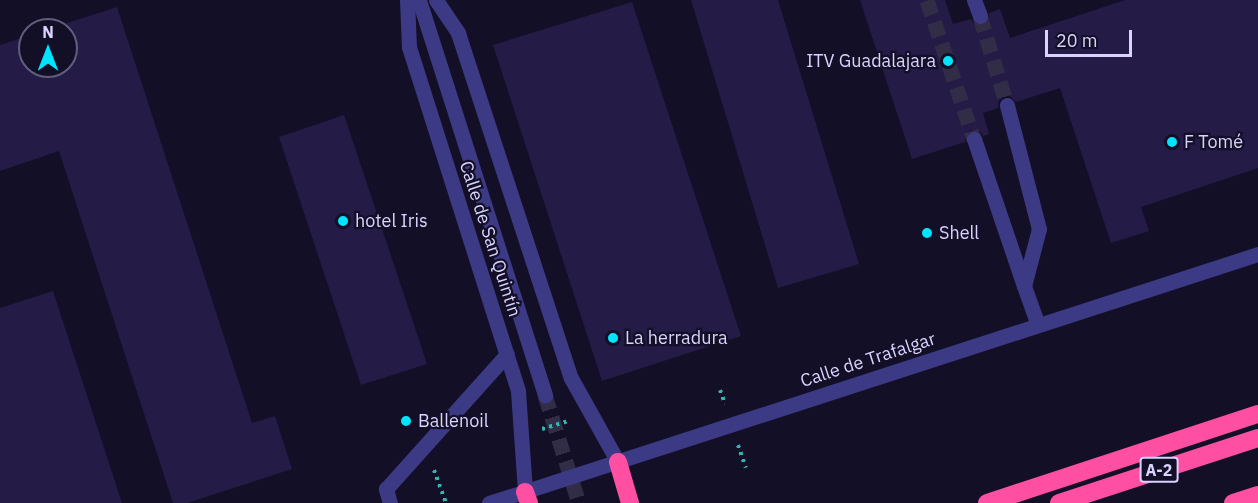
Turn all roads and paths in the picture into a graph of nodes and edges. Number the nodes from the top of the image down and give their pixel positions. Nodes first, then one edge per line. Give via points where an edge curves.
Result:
1 (406, 0) edge
2 (420, 0) edge
3 (436, 0) edge
4 (974, 0) edge
5 (980, 16) tunnel mouth
6 (1007, 105) tunnel mouth
7 (974, 139) tunnel mouth
8 (1258, 254) edge
9 (1024, 286) junction
10 (1038, 325) junction
11 (507, 354) junction
12 (545, 395) tunnel mouth
13 (1258, 414) edge
14 (592, 415) junction
15 (521, 435) junction
16 (1258, 438) edge
17 (425, 446) junction
18 (618, 462) junction
19 (1258, 495) edge
20 (527, 497) edge
21 (390, 503) edge
22 (446, 503) edge
23 (489, 503) edge
24 (630, 503) edge
25 (987, 503) edge
26 (1059, 503) edge
27 (1233, 503) edge

1 - 11 street, Calle de San Quintín via 409,47
2 - 12 street, Calle de San Quintín
3 - 14 street, Calle de San Quintín via 458,33 571,378
4 - 5 street
6 - 9 street via 1039,229
7 - 9 street
8 - 10 street, Calle de Trafalgar
9 - 10 street
10 - 18 street, Calle de Trafalgar
11 - 15 street, Calle de San Quintín via 519,391
11 - 17 street
13 - 25 highway
14 - 15 path
14 - 18 street, Calle de San Quintín
15 - 20 street, Calle de San Quintín
16 - 26 highway, A-2
17 - 21 street via 386,489
17 - 22 path
18 - 20 street, Calle de Trafalgar
18 - 24 highway
19 - 27 highway
20 - 23 street, Calle de Trafalgar

